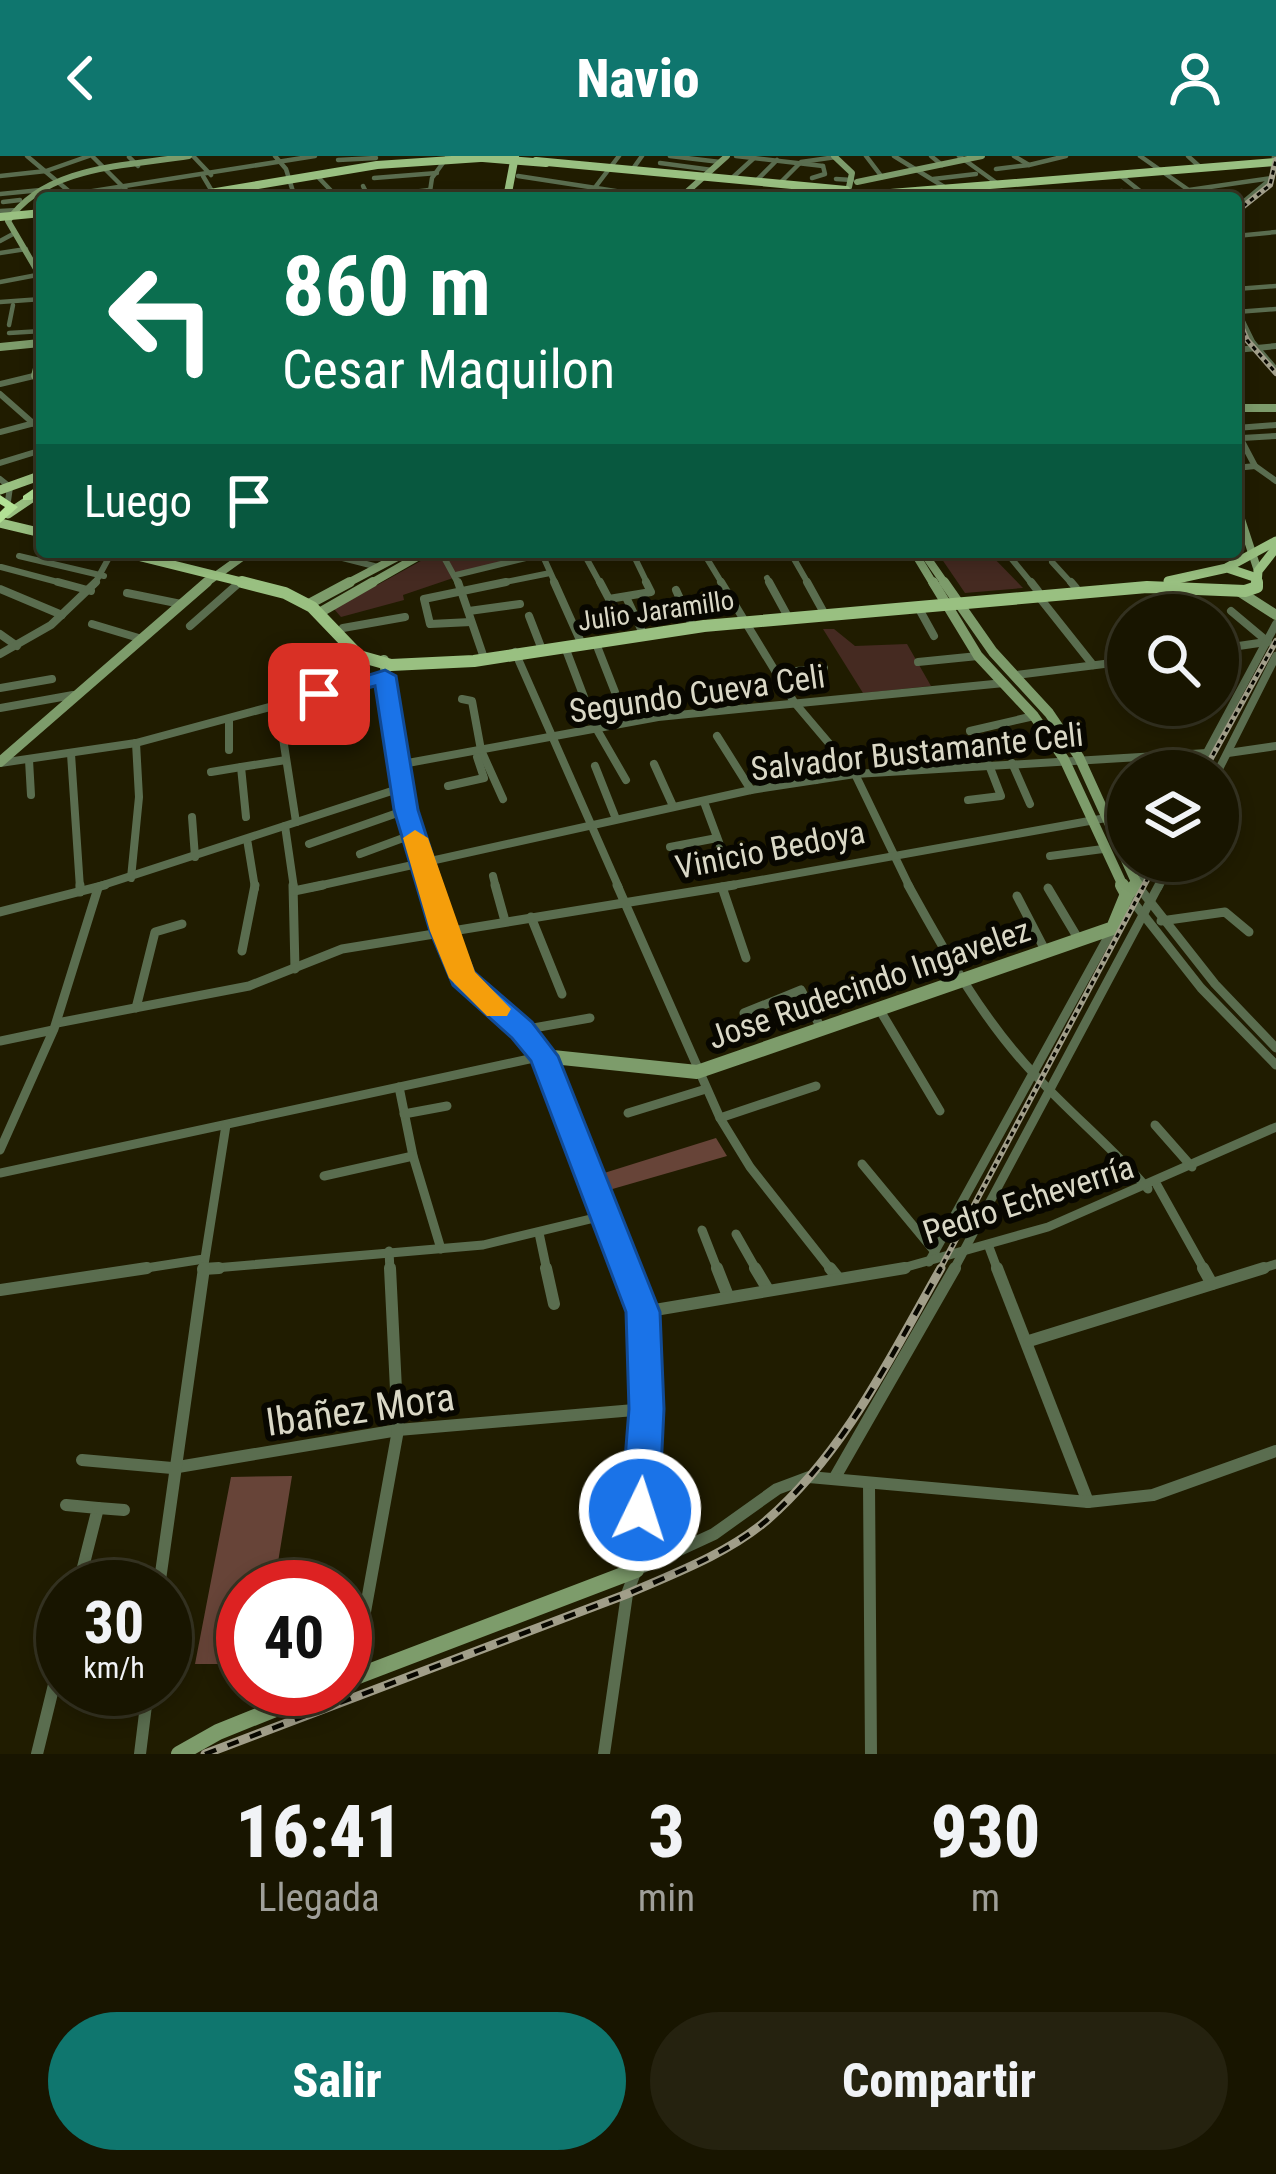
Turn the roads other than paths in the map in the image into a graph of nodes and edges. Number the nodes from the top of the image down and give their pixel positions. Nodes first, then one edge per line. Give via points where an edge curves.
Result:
1 (27, 156) edge
2 (60, 156) edge
3 (91, 156) edge
4 (193, 156) edge
5 (274, 156) edge
6 (315, 156) edge
7 (586, 156) edge
8 (619, 156) edge
9 (642, 156) edge
10 (670, 156) edge
11 (839, 156) edge
12 (866, 156) edge
13 (894, 156) edge
14 (931, 156) edge
15 (982, 156) edge
16 (1014, 156) edge
17 (1060, 156) edge
18 (1140, 156) edge
19 (1187, 156) edge
20 (129, 157) edge
21 (460, 157) edge
22 (446, 158) edge
23 (478, 158) edge
24 (728, 158) edge
25 (754, 158) edge
26 (765, 158) edge
27 (961, 158) edge
28 (162, 159) edge
29 (338, 160) dead end
30 (778, 160) junction
31 (803, 160) edge
32 (1275, 160) edge
33 (281, 161) junction
34 (514, 161) edge
35 (546, 162) edge
36 (660, 163) dead end
37 (1241, 163) edge
38 (70, 164) junction
39 (376, 165) edge
40 (567, 165) junction
41 (580, 165) junction
42 (1029, 165) junction
43 (138, 166) junction
44 (1200, 166) junction
45 (996, 169) dead end
46 (610, 170) junction
47 (632, 170) junction
48 (712, 170) junction
49 (916, 170) junction
50 (46, 171) junction
51 (106, 171) junction
52 (936, 171) junction
53 (1163, 171) junction
54 (437, 172) junction
55 (976, 175) dead end
56 (0, 176) edge
57 (207, 176) junction
58 (1120, 176) junction
59 (318, 177) junction
60 (882, 177) junction
61 (1274, 177) edge
62 (188, 178) junction
63 (702, 178) junction
64 (812, 178) dead end
65 (731, 179) junction
66 (836, 179) dead end
67 (290, 180) junction
68 (1072, 181) junction
69 (756, 182) junction
70 (60, 183) junction
71 (1223, 183) junction
72 (778, 184) junction
73 (998, 184) junction
74 (363, 186) dead end
75 (128, 188) junction
76 (597, 188) junction
77 (39, 190) junction
78 (1140, 190) dead end
79 (1189, 190) junction
80 (1122, 191) dead end
81 (36, 192) edge
82 (37, 192) edge
83 (70, 192) edge
84 (102, 192) edge
85 (130, 192) edge
86 (214, 192) edge
87 (230, 192) edge
88 (293, 192) edge
89 (334, 192) edge
90 (366, 192) edge
91 (430, 192) edge
92 (511, 192) edge
93 (593, 192) edge
94 (623, 192) edge
95 (687, 192) edge
96 (850, 192) edge
97 (949, 192) edge
98 (1085, 192) edge
99 (1117, 192) edge
100 (1192, 192) edge
101 (1, 198) edge
102 (20, 200) junction
103 (1242, 204) edge
104 (1242, 204) edge
105 (8, 215) edge
106 (13, 234) junction
107 (1273, 234) edge
108 (1242, 236) edge
109 (0, 241) edge
110 (24, 249) junction
111 (0, 253) edge
112 (36, 259) edge
113 (36, 269) edge
114 (36, 277) edge
115 (0, 282) edge
116 (1276, 286) edge
117 (1242, 289) edge
118 (36, 300) edge
119 (36, 301) edge
120 (0, 305) edge
121 (13, 305) junction
122 (1276, 309) edge
123 (1242, 312) edge
124 (1242, 325) edge
125 (36, 331) edge
126 (36, 344) edge
127 (0, 345) edge
128 (1276, 346) edge
129 (1254, 348) junction
130 (1242, 349) edge
131 (1276, 374) edge
132 (36, 378) edge
133 (0, 384) edge
134 (1, 396) edge
135 (17, 410) junction
136 (1242, 410) edge
137 (1276, 410) edge
138 (0, 412) edge
139 (36, 422) edge
140 (36, 423) edge
141 (1276, 425) edge
142 (1242, 428) edge
143 (0, 432) edge
144 (1276, 436) edge
145 (1243, 438) joint
146 (36, 452) edge
147 (0, 463) edge
148 (1255, 466) junction
149 (1242, 467) edge
150 (36, 479) edge
151 (1276, 481) edge
152 (36, 490) edge
153 (36, 493) edge
154 (28, 499) dead end
155 (3, 503) edge
156 (36, 527) edge
157 (1242, 530) edge
158 (1242, 540) edge
159 (1276, 544) edge
160 (1248, 555) junction
161 (19, 556) dead end
162 (114, 558) edge
163 (147, 558) edge
164 (166, 558) edge
165 (240, 558) edge
166 (343, 558) edge
167 (395, 558) edge
168 (415, 558) edge
169 (445, 558) edge
170 (520, 558) edge
171 (541, 558) edge
172 (587, 558) edge
173 (635, 558) edge
174 (703, 558) edge
175 (793, 558) edge
176 (919, 558) edge
177 (927, 558) edge
178 (1011, 558) edge
179 (1052, 562) dead end
180 (1, 567) edge
181 (378, 567) junction
182 (1221, 570) junction
183 (218, 572) junction
184 (550, 573) junction
185 (457, 575) junction
186 (104, 576) junction
187 (1258, 577) junction
188 (767, 578) dead end
189 (242, 580) junction
190 (1076, 588) junction
191 (0, 589) edge
192 (1233, 589) junction
193 (676, 590) dead end
194 (92, 591) junction
195 (463, 591) junction
196 (127, 593) dead end
197 (1038, 594) junction
198 (626, 597) junction
199 (953, 602) junction
200 (181, 604) junction
201 (520, 604) dead end
202 (318, 607) junction
203 (918, 608) junction
204 (469, 611) junction
205 (823, 611) junction
206 (62, 614) junction
207 (787, 615) junction
208 (529, 616) dead end
209 (1276, 616) edge
210 (405, 617) dead end
211 (1239, 618) edge
212 (745, 621) junction
213 (471, 622) junction
214 (691, 623) junction
215 (92, 624) dead end
216 (190, 626) dead end
217 (343, 628) junction
218 (641, 629) junction
219 (0, 634) edge
220 (934, 636) dead end
221 (142, 639) junction
222 (580, 640) junction
223 (595, 641) junction
224 (1268, 642) junction
225 (16, 646) junction
226 (541, 646) junction
227 (1239, 646) edge
228 (565, 647) junction
229 (516, 653) junction
230 (0, 654) edge
231 (484, 655) junction
232 (978, 656) junction
233 (1276, 656) edge
234 (368, 658) junction
235 (918, 662) dead end
236 (1107, 663) edge
237 (1093, 665) junction
238 (824, 668) dead end
239 (384, 673) junction
240 (778, 674) junction
241 (1010, 679) junction
242 (52, 680) dead end
243 (0, 688) edge
244 (615, 692) dead end
245 (73, 695) junction
246 (462, 699) dead end
247 (794, 702) junction
248 (278, 706) junction
249 (0, 708) edge
250 (590, 713) dead end
251 (1034, 716) junction
252 (229, 719) junction
253 (596, 728) junction
254 (970, 731) dead end
255 (717, 736) dead end
256 (551, 737) junction
257 (136, 742) junction
258 (1276, 746) edge
259 (229, 750) dead end
260 (1209, 750) edge
261 (1229, 750) edge
262 (478, 751) junction
263 (1239, 751) edge
264 (70, 754) junction
265 (1107, 756) edge
266 (802, 757) dead end
267 (1079, 757) junction
268 (2, 758) edge
269 (1064, 758) junction
270 (29, 760) junction
271 (286, 760) junction
272 (1012, 763) junction
273 (654, 764) dead end
274 (397, 765) junction
275 (989, 765) junction
276 (596, 766) dead end
277 (242, 767) junction
278 (212, 772) dead end
279 (855, 775) junction
280 (626, 780) dead end
281 (816, 780) junction
282 (448, 786) dead end
283 (401, 788) junction
284 (751, 790) junction
285 (32, 795) dead end
286 (503, 799) dead end
287 (968, 800) dead end
288 (704, 802) junction
289 (1030, 804) dead end
290 (673, 806) junction
291 (406, 810) junction
292 (246, 817) dead end
293 (192, 818) dead end
294 (1106, 818) junction
295 (616, 819) junction
296 (1090, 819) junction
297 (291, 824) junction
298 (589, 826) junction
299 (414, 834) junction
300 (247, 838) junction
301 (717, 838) junction
302 (309, 844) dead end
303 (670, 847) dead end
304 (1102, 849) junction
305 (723, 853) dead end
306 (360, 854) dead end
307 (891, 854) junction
308 (1050, 856) dead end
309 (195, 857) junction
310 (424, 863) junction
311 (493, 876) dead end
312 (131, 878) junction
313 (1136, 882) edge
314 (1161, 882) edge
315 (722, 887) junction
316 (98, 888) junction
317 (1048, 888) dead end
318 (1132, 889) junction
319 (294, 891) junction
320 (80, 892) junction
321 (1017, 896) dead end
322 (628, 902) junction
323 (1146, 909) junction
324 (0, 912) edge
325 (531, 917) junction
326 (506, 921) junction
327 (1161, 921) junction
328 (182, 924) dead end
329 (1113, 928) junction
330 (443, 931) junction
331 (1250, 932) dead end
332 (1079, 940) junction
333 (1045, 950) junction
334 (242, 951) dead end
335 (746, 958) dead end
336 (295, 969) junction
337 (961, 980) junction
338 (562, 994) dead end
339 (878, 1007) junction
340 (136, 1009) junction
341 (744, 1013) dead end
342 (590, 1018) dead end
343 (56, 1026) junction
344 (821, 1028) junction
345 (522, 1030) junction
346 (0, 1040) edge
347 (1276, 1048) edge
348 (543, 1056) junction
349 (1276, 1065) edge
350 (698, 1072) junction
351 (1035, 1076) junction
352 (816, 1086) dead end
353 (398, 1087) junction
354 (1051, 1087) junction
355 (706, 1089) junction
356 (447, 1106) dead end
357 (940, 1111) dead end
358 (628, 1112) dead end
359 (404, 1114) junction
360 (720, 1118) junction
361 (226, 1125) junction
362 (1155, 1125) dead end
363 (1276, 1127) edge
364 (0, 1150) edge
365 (413, 1156) junction
366 (862, 1163) dead end
367 (1192, 1167) junction
368 (0, 1173) edge
369 (324, 1176) dead end
370 (1153, 1187) junction
371 (608, 1215) junction
372 (702, 1230) dead end
373 (539, 1233) junction
374 (736, 1234) dead end
375 (989, 1247) junction
376 (441, 1250) junction
377 (389, 1251) junction
378 (963, 1254) junction
379 (932, 1257) junction
380 (204, 1264) junction
381 (1276, 1264) edge
382 (838, 1278) junction
383 (1212, 1284) junction
384 (767, 1288) junction
385 (0, 1290) edge
386 (728, 1296) junction
387 (554, 1304) dead end
388 (643, 1312) junction
389 (1029, 1341) junction
390 (646, 1409) junction
391 (398, 1430) junction
392 (1276, 1450) edge
393 (82, 1460) dead end
394 (172, 1468) junction
395 (834, 1479) junction
396 (869, 1484) junction
397 (1088, 1502) junction
398 (66, 1505) dead end
399 (98, 1508) junction
400 (124, 1510) dead end
401 (85, 1560) edge
402 (162, 1560) edge
403 (372, 1562) edge
404 (636, 1570) junction
405 (372, 1670) edge
406 (46, 1716) edge
407 (145, 1716) edge
408 (258, 1716) edge
409 (37, 1754) edge
410 (140, 1754) edge
411 (179, 1754) edge
412 (604, 1754) edge
413 (871, 1754) edge

1 - 50 street
2 - 38 street
3 - 38 street
3 - 51 street
4 - 28 street
4 - 57 street
5 - 33 street
6 - 33 street
7 - 41 street
8 - 46 street
9 - 47 street
10 - 24 street
11 - 31 street
11 - 96 street via 851,164
12 - 60 street
13 - 49 street
14 - 52 street
15 - 27 street
16 - 42 street
17 - 42 street
18 - 53 street
19 - 44 street
20 - 43 street
21 - 22 main road
21 - 23 main road
21 - 34 main road
22 - 23 main road
22 - 39 main road
22 - 54 street
23 - 34 main road
23 - 35 main road, bridge
24 - 25 street
24 - 48 street
25 - 26 street
25 - 65 street
26 - 30 street
27 - 52 street
27 - 73 street
28 - 43 street
28 - 62 street
29 - 39 street
30 - 31 street
30 - 69 street
31 - 64 street via 823,166 825,174
31 - 72 street
32 - 37 main road
32 - 61 street
33 - 57 street
33 - 67 street
34 - 35 main road
34 - 76 street
34 - 92 main road
35 - 40 main road
35 - 40 main road
36 - 48 street
37 - 44 main road
37 - 53 main road
37 - 61 main road
37 - 71 street
38 - 50 street
39 - 54 street via 414,178
39 - 59 main road
39 - 67 main road
40 - 41 main road
40 - 46 main road
41 - 46 main road
42 - 45 street
43 - 51 street
44 - 53 main road
46 - 47 main road
46 - 63 main road
46 - 76 street
47 - 63 main road
48 - 63 street
49 - 52 street
49 - 60 street
50 - 56 street
50 - 70 street
51 - 70 street
51 - 75 street
52 - 55 street
52 - 97 street
53 - 58 main road
53 - 73 main road
53 - 79 street
54 - 91 street
57 - 62 street
57 - 86 street
58 - 68 main road
58 - 78 street
59 - 67 main road
59 - 89 street
60 - 96 street
61 - 71 street
61 - 103 street
61 - 104 street
62 - 75 street
63 - 65 main road
63 - 95 street
63 - 96 main road
65 - 69 main road
66 - 96 street
67 - 87 main road
67 - 88 street
68 - 97 main road
68 - 98 street
69 - 72 main road
70 - 77 street
70 - 83 street
71 - 79 street
72 - 96 main road
73 - 97 main road
74 - 90 street
75 - 84 street
75 - 85 street
76 - 93 street
76 - 94 street
77 - 82 street
77 - 101 street
77 - 102 street
79 - 100 street
80 - 99 street
81 - 105 street
96 - 97 main road
101 - 102 street
102 - 105 street
105 - 106 street
105 - 110 street
106 - 109 street
106 - 110 street
107 - 108 street
110 - 111 street
110 - 112 street
110 - 113 street
114 - 115 street
116 - 117 street
118 - 120 street
119 - 121 street
120 - 121 street
121 - 125 street via 9,329
122 - 123 street
124 - 129 street
126 - 127 street
128 - 129 street
129 - 130 street
129 - 131 street
132 - 133 street
134 - 135 street
135 - 138 street
135 - 139 street
136 - 137 street
140 - 143 street
141 - 142 street
144 - 145 street
145 - 148 street
146 - 147 street
148 - 149 street
148 - 151 street
150 - 155 main road
152 - 155 main road
153 - 154 highway
155 - 156 main road
157 - 160 street
158 - 160 street
159 - 160 main road
159 - 187 main road
160 - 182 main road
160 - 187 street
161 - 186 street
162 - 186 street
163 - 183 main road
164 - 183 main road
165 - 183 street
166 - 181 street
167 - 181 street
168 - 202 street
169 - 185 street
170 - 185 street
171 - 184 street
172 - 198 street via 607,599
173 - 198 street via 650,594
174 - 212 street
175 - 205 street
176 - 199 street
177 - 199 street
178 - 197 street
179 - 190 street
180 - 194 street
181 - 202 street
182 - 187 main road, Julio Jaramillo
182 - 190 main road, Julio Jaramillo
182 - 192 main road via 1216,581
183 - 189 main road
183 - 200 street
183 - 202 main road
184 - 195 street
184 - 222 street
185 - 195 street
186 - 194 street
187 - 192 main road, Julio Jaramillo
187 - 209 street
188 - 207 street
189 - 202 main road
189 - 216 street
190 - 197 main road, Julio Jaramillo
191 - 206 street
192 - 197 main road, Julio Jaramillo
192 - 209 street
193 - 214 street
194 - 206 street
195 - 204 street
195 - 213 street via 425,598 427,620
196 - 200 street
197 - 199 main road, Julio Jaramillo
197 - 237 street
198 - 218 street
199 - 203 main road, Julio Jaramillo
199 - 205 main road, Julio Jaramillo
199 - 232 street
199 - 241 street
200 - 221 street
201 - 204 street
202 - 217 main road
202 - 234 main road
203 - 212 main road, Julio Jaramillo
203 - 220 street
204 - 213 street
205 - 207 main road, Julio Jaramillo
206 - 225 street
207 - 212 main road, Julio Jaramillo
208 - 226 street
209 - 224 street
210 - 217 street
211 - 224 street
212 - 214 main road, Julio Jaramillo
212 - 223 main road, Julio Jaramillo
212 - 240 street
213 - 231 street
214 - 218 main road, Julio Jaramillo
215 - 221 street
217 - 234 main road
218 - 222 main road, Julio Jaramillo
219 - 225 street
221 - 245 street
222 - 226 main road, Julio Jaramillo
223 - 228 main road, Julio Jaramillo
223 - 244 street
224 - 227 street
224 - 260 street
225 - 230 street
226 - 229 main road, Julio Jaramillo
228 - 229 main road, Julio Jaramillo
228 - 250 street
229 - 231 main road, Julio Jaramillo
229 - 239 main road, Julio Jaramillo
229 - 256 street
231 - 239 main road, Julio Jaramillo
232 - 235 street
232 - 241 street
233 - 261 street
234 - 239 main road, Julio Jaramillo
236 - 237 street, Segundo Cueva Celi
237 - 241 street, Segundo Cueva Celi
238 - 240 street
239 - 248 street
239 - 274 street
240 - 247 street
241 - 247 street, Segundo Cueva Celi
241 - 251 street
241 - 267 street
242 - 243 street
245 - 249 street
245 - 268 street
246 - 262 street via 472,701
247 - 253 street, Segundo Cueva Celi
247 - 279 street
248 - 252 street
248 - 271 street
251 - 254 street
251 - 269 street
252 - 257 street
252 - 259 street
253 - 256 street, Segundo Cueva Celi
253 - 280 street
255 - 284 street
256 - 262 street, Segundo Cueva Celi
256 - 298 street
257 - 264 street
257 - 312 street
258 - 263 street
262 - 274 street, Segundo Cueva Celi
262 - 282 street via 484,778
262 - 286 street
264 - 270 street
264 - 320 street
265 - 267 street, Salvador Bustamante Celi
266 - 281 street
267 - 269 street, Salvador Bustamante Celi
267 - 294 street
268 - 270 street
269 - 272 street, Salvador Bustamante Celi
269 - 296 street
270 - 285 street
271 - 277 street
271 - 297 street
272 - 275 street, Salvador Bustamante Celi
272 - 289 street
273 - 290 street
274 - 283 street
275 - 279 street, Salvador Bustamante Celi
275 - 287 street via 1001,796
276 - 295 street
277 - 278 street
277 - 292 street
279 - 281 street, Salvador Bustamante Celi
279 - 307 street
281 - 284 street, Salvador Bustamante Celi
283 - 291 street
283 - 297 street
284 - 288 street, Salvador Bustamante Celi
288 - 290 street, Salvador Bustamante Celi
288 - 301 street
290 - 295 street, Salvador Bustamante Celi
291 - 299 street
291 - 302 street
293 - 309 street
294 - 296 street, Vinicio Bedoya
294 - 318 street
295 - 298 street, Salvador Bustamante Celi
296 - 304 street
296 - 307 street, Vinicio Bedoya
297 - 300 street
297 - 319 street
298 - 310 street, Salvador Bustamante Celi
298 - 322 street
299 - 306 street
299 - 310 street
300 - 309 street
300 - 334 street via 253,924
301 - 303 street
301 - 305 street
304 - 308 street
304 - 318 street
307 - 315 street, Vinicio Bedoya
307 - 337 street
309 - 312 street
310 - 319 street, Salvador Bustamante Celi
310 - 330 street
311 - 326 street
312 - 316 street
313 - 318 street
314 - 323 street
315 - 322 street, Vinicio Bedoya
315 - 335 street
316 - 320 street
316 - 343 street
317 - 332 street
318 - 323 street
318 - 329 street
319 - 336 street
320 - 324 street
321 - 333 street
322 - 325 street, Vinicio Bedoya
322 - 350 street
323 - 327 street
323 - 349 street via 1201,988
323 - 354 street
325 - 326 street, Vinicio Bedoya
325 - 338 street
326 - 330 street, Vinicio Bedoya
327 - 331 street via 1226,912
327 - 347 street
328 - 340 street via 154,932
329 - 332 street, Jose Rudecindo Ingavelez
329 - 351 street
330 - 336 street, Vinicio Bedoya via 342,949
330 - 345 street via 463,978
332 - 333 street, Jose Rudecindo Ingavelez
333 - 337 street, Jose Rudecindo Ingavelez
336 - 340 street, Vinicio Bedoya
337 - 339 street, Jose Rudecindo Ingavelez
337 - 351 street
339 - 344 street, Jose Rudecindo Ingavelez
339 - 357 street
340 - 343 street, Vinicio Bedoya
341 - 344 street via 801,990
342 - 345 street
343 - 346 street, Vinicio Bedoya
343 - 364 street
344 - 350 street, Jose Rudecindo Ingavelez
345 - 348 street
348 - 350 street, Jose Rudecindo Ingavelez
348 - 353 street, Jose Rudecindo Ingavelez
348 - 371 street
350 - 355 street
351 - 354 street
351 - 379 street
352 - 360 street
353 - 359 street
353 - 361 street, Jose Rudecindo Ingavelez
354 - 370 street
354 - 378 street
355 - 358 street
355 - 360 street
356 - 359 street
359 - 365 street
360 - 382 street
361 - 368 street, Jose Rudecindo Ingavelez
361 - 380 street
362 - 367 street
363 - 367 street, Pedro Echeverría
365 - 369 street
365 - 376 street
366 - 379 street
367 - 370 street, Pedro Echeverría
370 - 375 street, Pedro Echeverría
370 - 383 street
371 - 373 street
371 - 388 street
372 - 386 street
373 - 376 street
373 - 387 street
374 - 384 street
375 - 378 street, Pedro Echeverría
375 - 389 street
376 - 377 street
377 - 380 street
377 - 391 street
378 - 379 street, Pedro Echeverría
378 - 395 street
379 - 382 street, Pedro Echeverría
380 - 385 street
380 - 394 street
381 - 383 street
382 - 384 street, Pedro Echeverría
383 - 389 street
384 - 386 street, Pedro Echeverría
386 - 388 street, Pedro Echeverría
388 - 390 street
389 - 397 street
390 - 391 street, Ibañez Mora
390 - 404 street
391 - 394 street, Ibañez Mora
391 - 403 street
392 - 397 street via 1153,1496
393 - 394 street, Ibañez Mora
394 - 402 street
395 - 396 street
395 - 404 street via 809,1477 777,1489 714,1534
396 - 397 street
396 - 413 street
398 - 399 street
399 - 400 street
399 - 401 street
404 - 405 street
404 - 412 street
406 - 409 street
407 - 410 street
408 - 411 street

